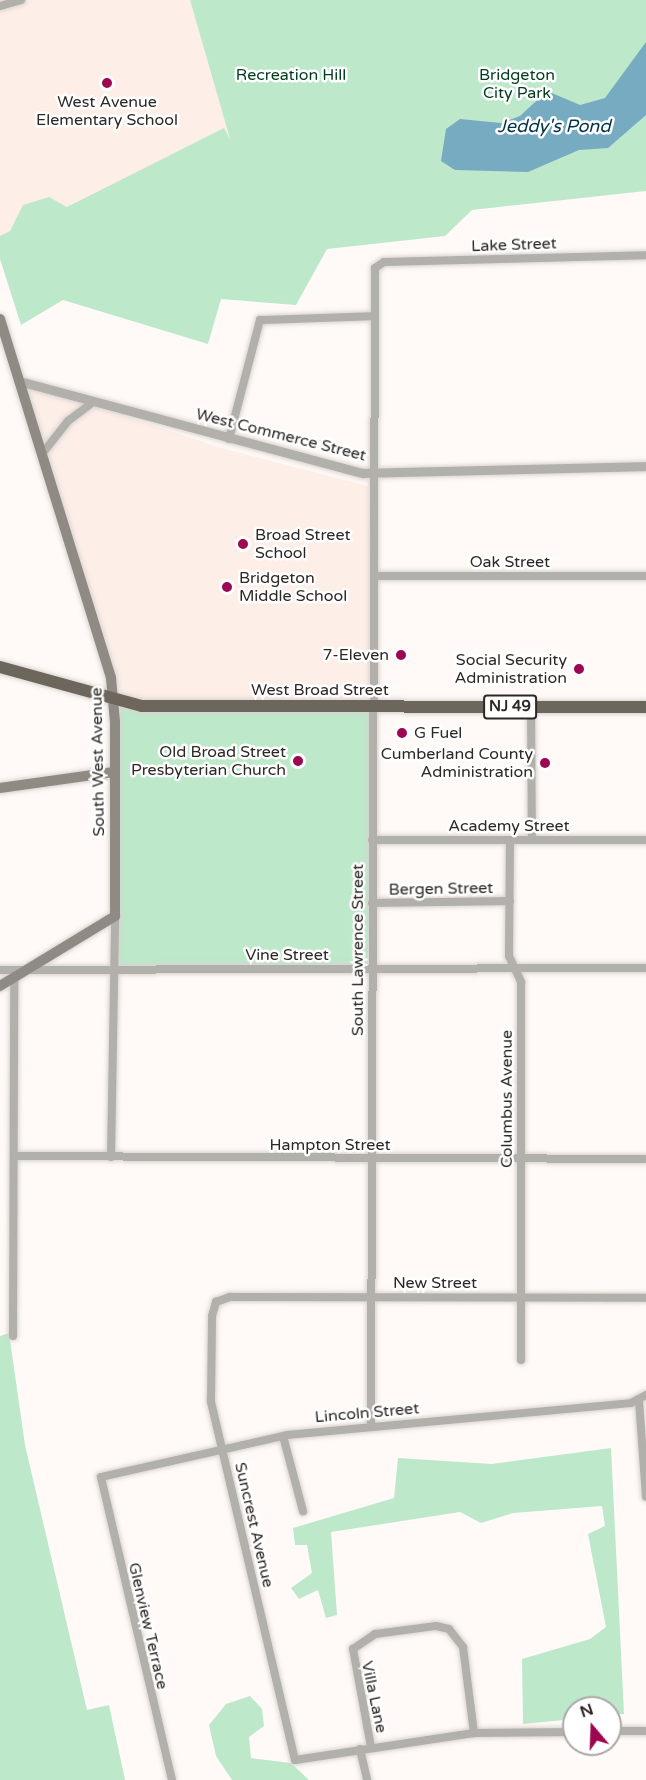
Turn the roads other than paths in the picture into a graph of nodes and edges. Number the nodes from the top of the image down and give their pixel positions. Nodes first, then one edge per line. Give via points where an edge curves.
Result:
1 (21, 0) edge
2 (0, 6) edge
3 (646, 255) edge
4 (383, 262) joint
5 (374, 316) junction
6 (0, 320) edge
7 (20, 381) junction
8 (93, 402) junction
9 (229, 439) junction
10 (42, 454) junction
11 (646, 466) edge
12 (374, 473) junction
13 (375, 576) junction
14 (646, 576) edge
15 (0, 667) edge
16 (115, 701) junction
17 (373, 707) junction
18 (531, 707) junction
19 (646, 707) edge
20 (114, 772) junction
21 (0, 788) edge
22 (372, 840) junction
23 (510, 840) junction
24 (532, 840) junction
25 (646, 840) edge
26 (510, 902) junction
27 (372, 903) junction
28 (115, 916) junction
29 (646, 968) edge
30 (25, 969) junction
31 (113, 969) junction
32 (372, 969) junction
33 (513, 969) junction
34 (0, 970) edge
35 (14, 976) junction
36 (0, 986) edge
37 (14, 1156) junction
38 (111, 1157) junction
39 (371, 1158) junction
40 (520, 1158) junction
41 (646, 1159) edge
42 (371, 1297) junction
43 (520, 1297) junction
44 (224, 1298) joint
45 (646, 1298) edge
46 (13, 1336) dead end
47 (521, 1360) dead end
48 (646, 1395) edge
49 (639, 1401) junction
50 (371, 1426) junction
51 (283, 1436) junction
52 (223, 1449) junction
53 (101, 1477) joint
54 (646, 1497) edge
55 (303, 1511) dead end
56 (622, 1731) edge
57 (646, 1731) edge
58 (562, 1732) edge
59 (474, 1733) junction
60 (371, 1748) junction
61 (360, 1749) junction
62 (172, 1780) edge
63 (367, 1780) edge

1 - 2 street
3 - 4 street, Lake Street
4 - 5 street, South Lawrence Street via 375,268
5 - 9 street via 262,318
5 - 12 street, South Lawrence Street
6 - 7 main road, South West Avenue
7 - 8 street, West Commerce Street
7 - 10 main road, South West Avenue
8 - 9 street, West Commerce Street
8 - 10 street
9 - 12 street, West Commerce Street
10 - 16 main road, South West Avenue
11 - 12 street, West Commerce Street
12 - 13 street, South Lawrence Street
13 - 14 street, Oak Street
13 - 17 street, South Lawrence Street
15 - 16 highway, West Broad Street / NJ 49
16 - 17 highway, West Broad Street / NJ 49
16 - 20 main road, South West Avenue
17 - 18 highway, West Broad Street / NJ 49
17 - 22 street, South Lawrence Street
18 - 19 highway, West Broad Street / NJ 49
18 - 24 street
20 - 21 main road
20 - 28 main road, South West Avenue
22 - 23 street, Academy Street
22 - 27 street, South Lawrence Street
23 - 24 street, Academy Street
23 - 26 street, Columbus Avenue
24 - 25 street, Academy Street
26 - 27 street, Bergen Street
26 - 33 street, Columbus Avenue
27 - 32 street, South Lawrence Street
28 - 30 main road
28 - 31 street, South West Avenue
29 - 33 street, Vine Street
30 - 31 street, Vine Street
30 - 34 street, Vine Street
30 - 35 main road
31 - 32 street, Vine Street
31 - 38 street, South West Avenue
32 - 33 street, Vine Street
32 - 39 street, South Lawrence Street
33 - 40 street, Columbus Avenue via 520,982
35 - 36 main road
35 - 37 street
37 - 38 street, Hampton Street
37 - 46 street
38 - 39 street, Hampton Street
39 - 40 street, Hampton Street
39 - 42 street, South Lawrence Street
40 - 41 street, Hampton Street
40 - 43 street, Columbus Avenue
42 - 43 street, New Street
42 - 44 street, New Street
42 - 50 street, South Lawrence Street
43 - 45 street, New Street
43 - 47 street, Columbus Avenue
44 - 52 street, Suncrest Avenue via 212,1316 211,1373
48 - 49 street
49 - 50 street, Lincoln Street
49 - 54 street
50 - 51 street, Lincoln Street
51 - 52 street, Lincoln Street
51 - 55 street
52 - 53 street, Lincoln Street
52 - 61 street, Suncrest Avenue via 295,1760
53 - 62 street, Glenview Terrace
56 - 57 street
58 - 59 street
59 - 60 street
59 - 60 street, Villa Lane via 463,1647 448,1629 436,1626 375,1634 353,1649
60 - 61 street
61 - 63 street

